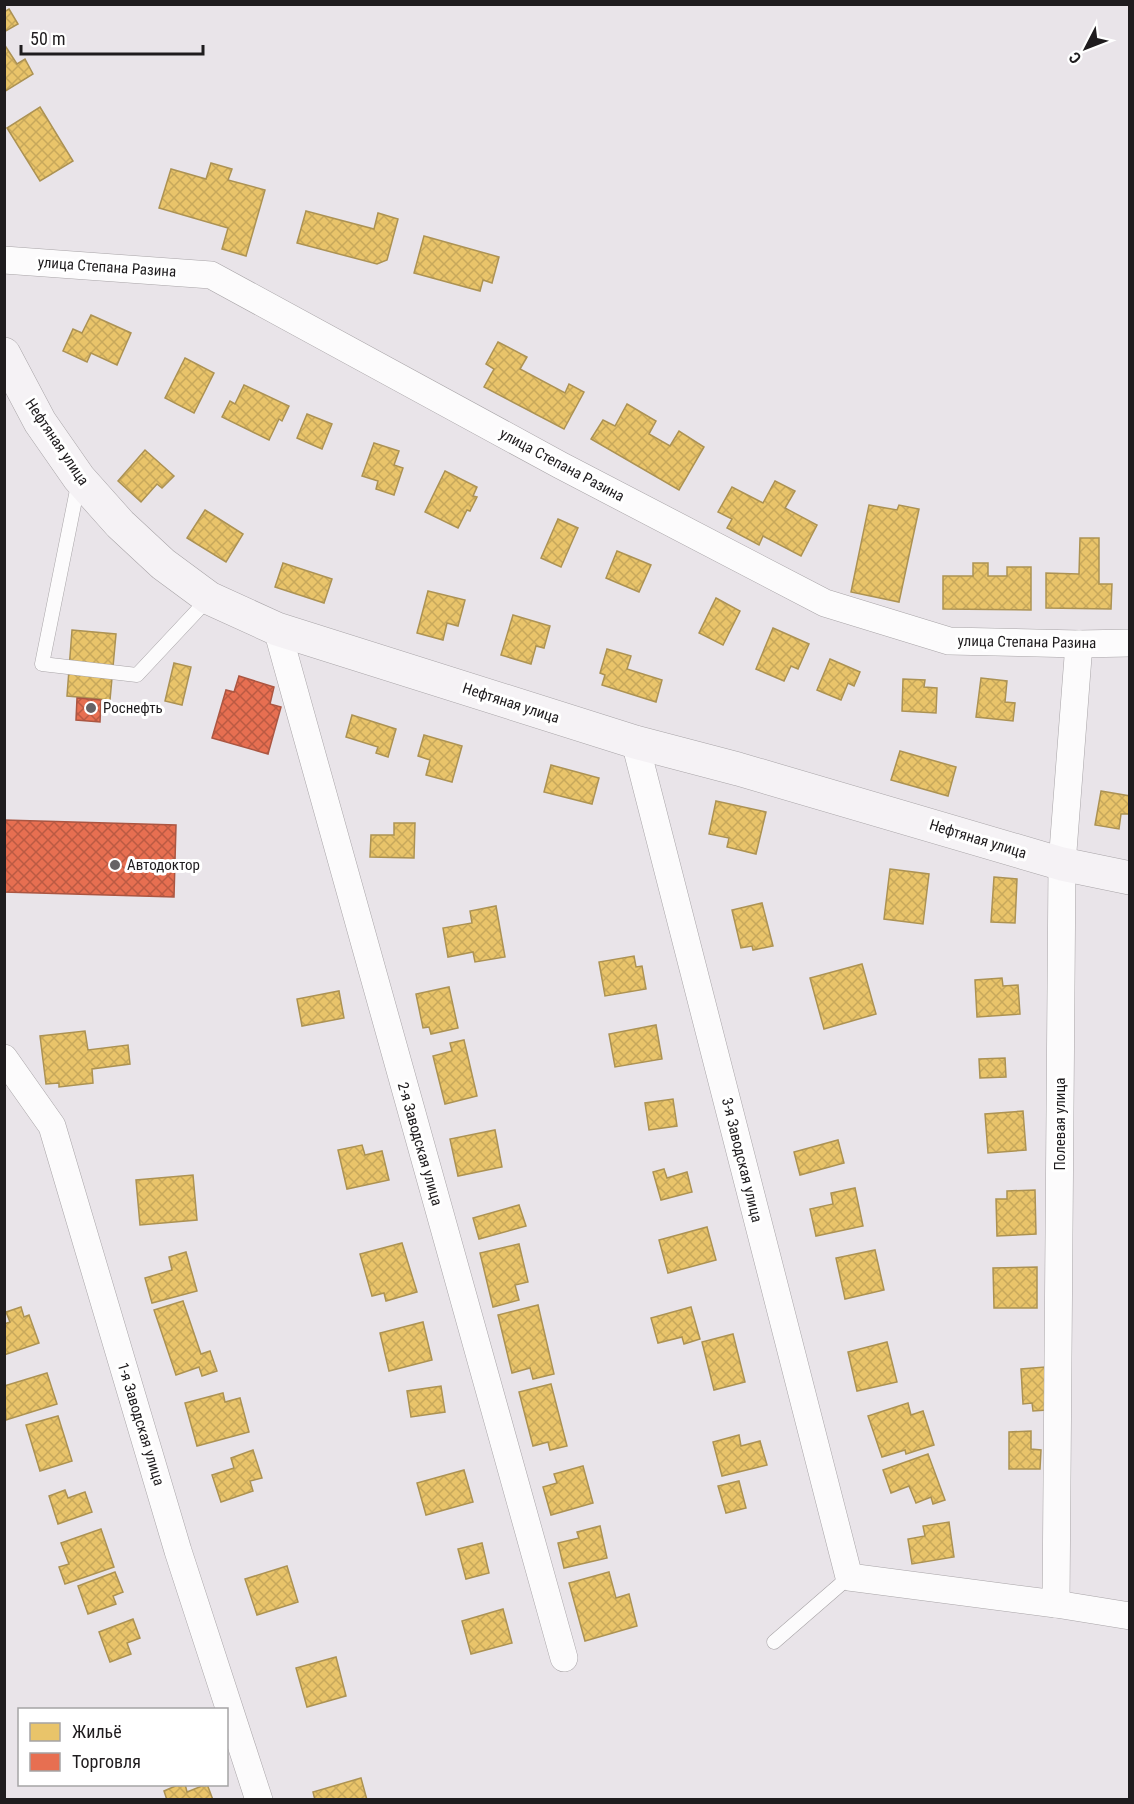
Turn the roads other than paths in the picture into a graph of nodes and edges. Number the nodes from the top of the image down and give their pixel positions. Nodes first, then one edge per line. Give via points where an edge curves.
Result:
1 (4, 260) edge
2 (4, 354) edge
3 (79, 478) junction
4 (209, 598) junction
5 (277, 629) junction
6 (1130, 643) edge
7 (1079, 644) junction
8 (635, 742) junction
9 (1062, 864) junction
10 (1130, 878) edge
11 (4, 1058) edge
12 (849, 1577) junction
13 (1056, 1604) junction
14 (1130, 1616) edge
15 (774, 1642) dead end
16 (564, 1658) dead end
17 (259, 1800) edge

1 - 7 street, улица Степана Разина via 211,274 560,465 825,603 950,640
2 - 3 main road, Нефтяная улица via 40,422
3 - 4 main road, Нефтяная улица via 163,564
3 - 4 lane via 42,664 137,675
4 - 5 main road, Нефтяная улица
5 - 8 main road, Нефтяная улица
5 - 16 street, 2-я Заводская улица
6 - 7 street, улица Степана Разина
7 - 9 street, Полевая улица
8 - 9 main road, Нефтяная улица
8 - 12 street, 3-я Заводская улица
9 - 10 main road, Нефтяная улица
9 - 13 street, Полевая улица
11 - 17 street, 1-я Заводская улица via 52,1126 178,1551
12 - 13 street
12 - 15 lane
13 - 14 street

